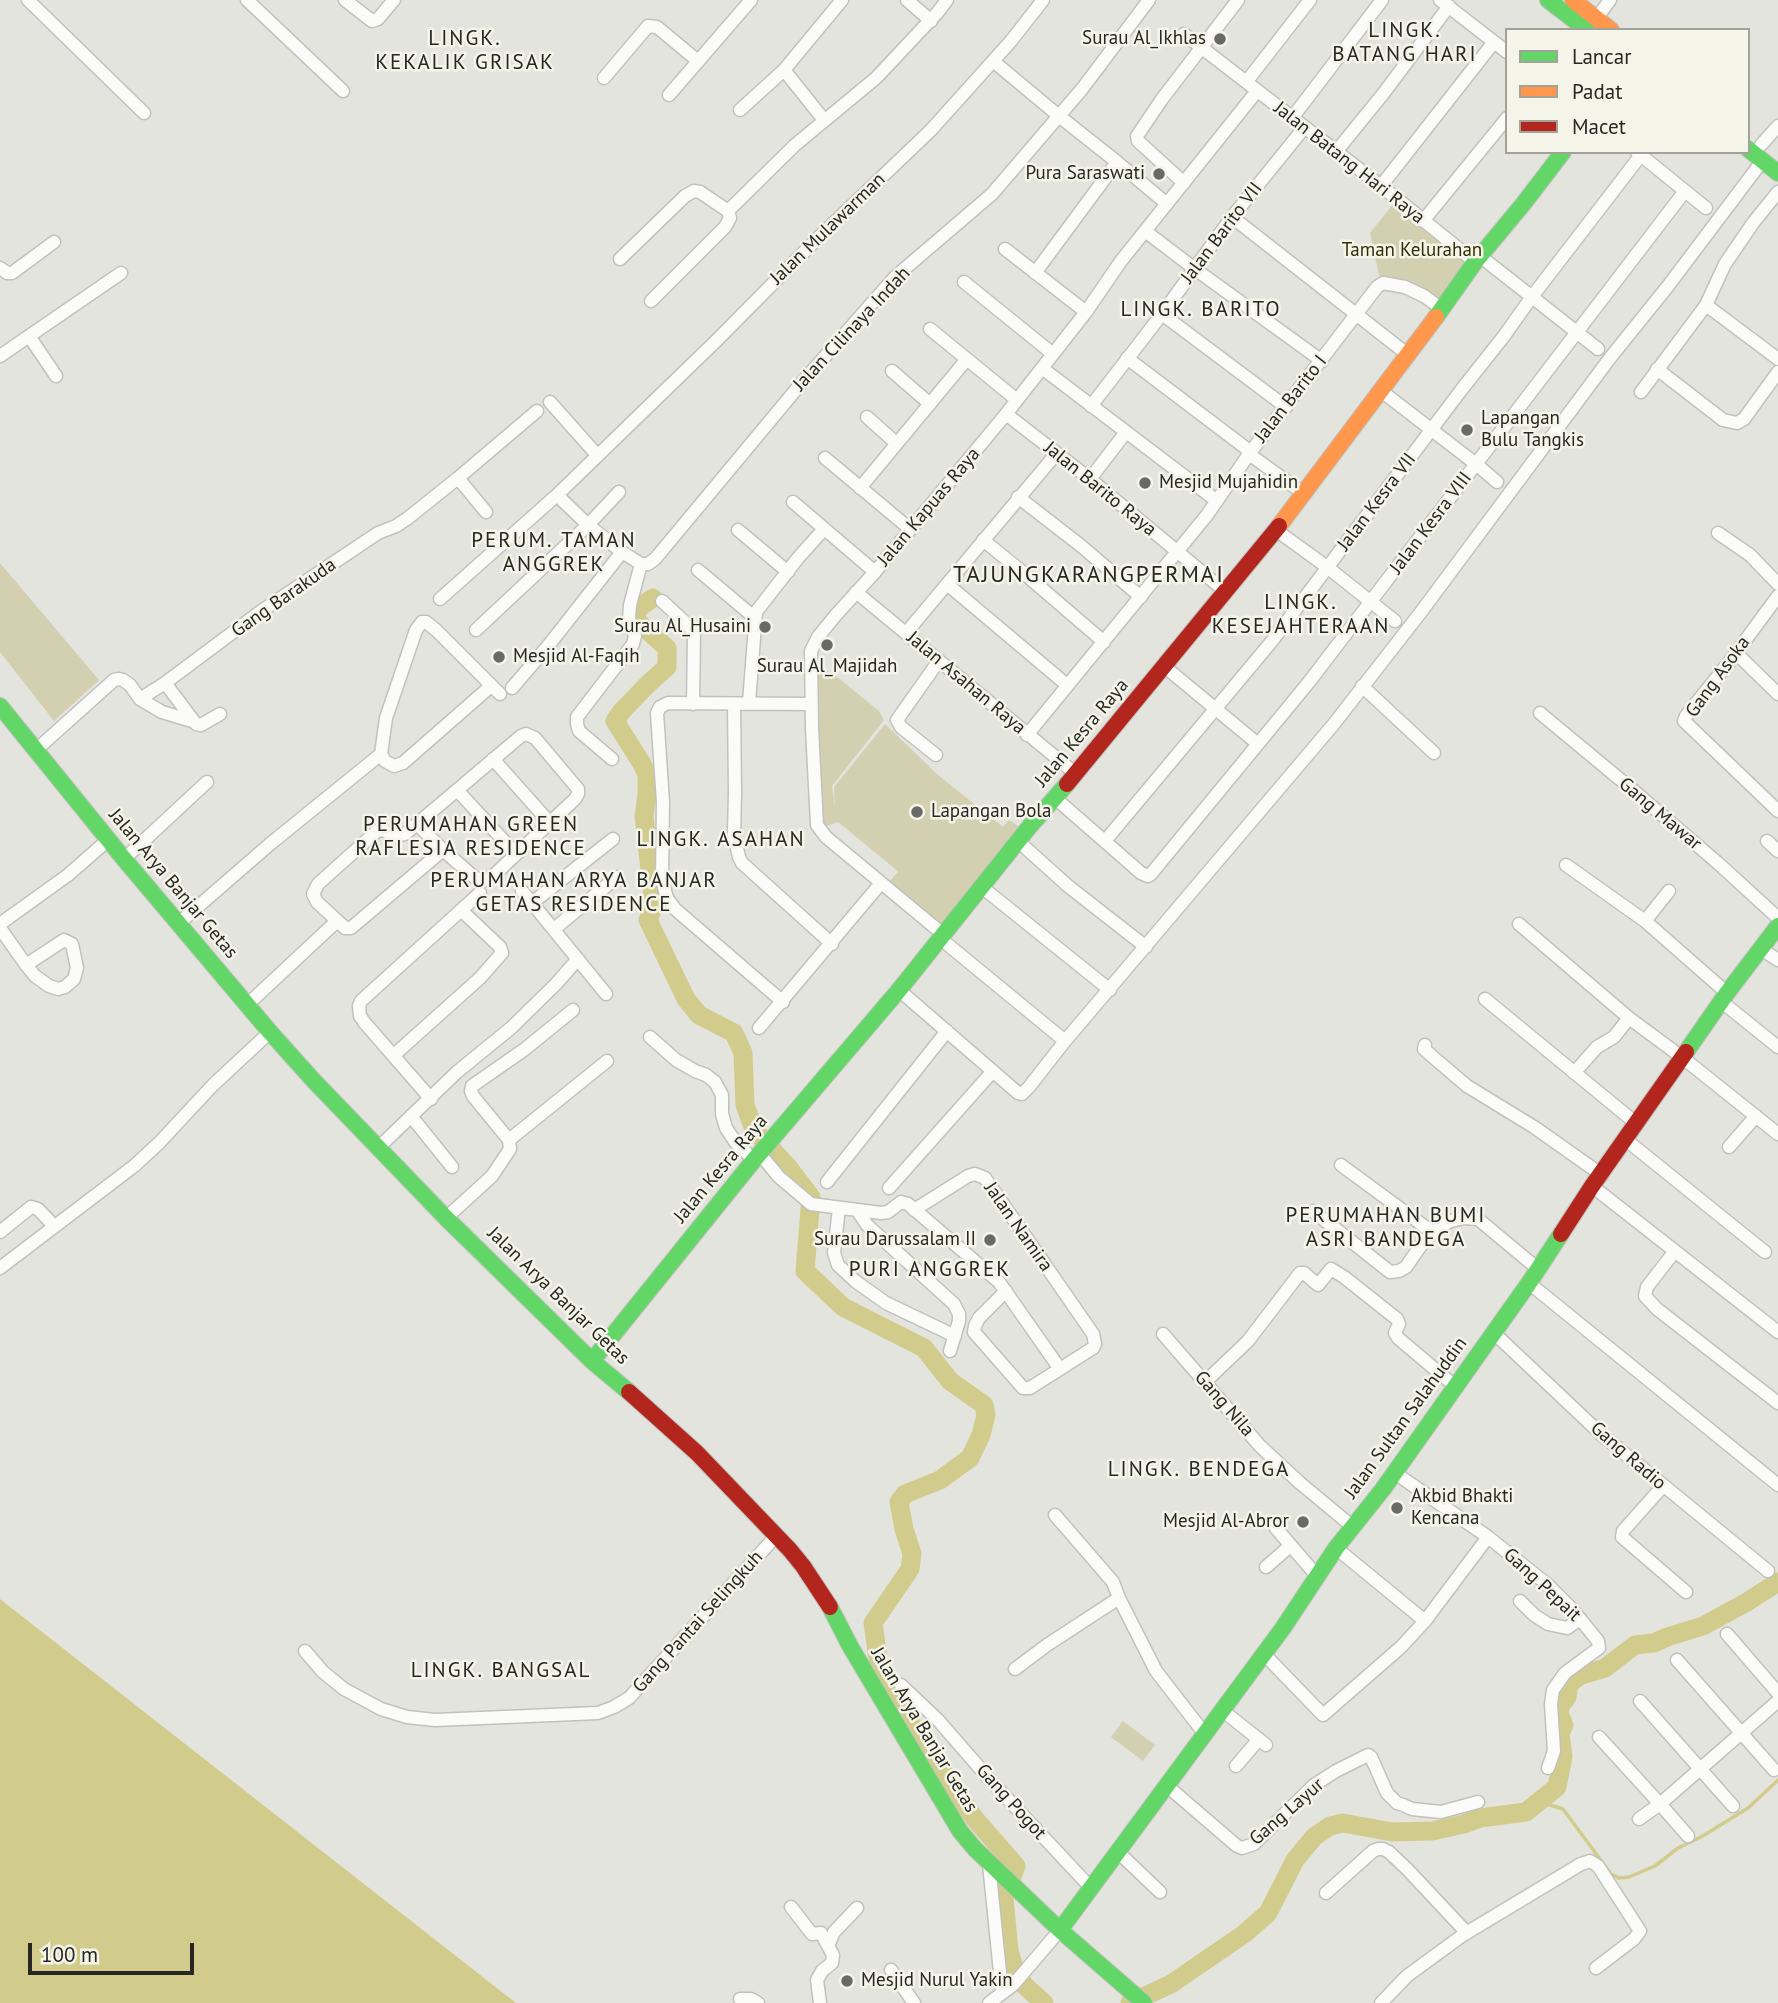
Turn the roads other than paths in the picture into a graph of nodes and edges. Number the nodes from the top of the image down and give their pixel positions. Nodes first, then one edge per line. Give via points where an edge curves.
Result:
1 (28, 0) edge
2 (247, 0) edge
3 (345, 0) edge
4 (394, 0) edge
5 (751, 0) edge
6 (842, 0) edge
7 (907, 0) edge
8 (947, 0) edge
9 (1043, 0) edge
10 (1149, 0) edge
11 (1238, 0) edge
12 (1310, 0) edge
13 (1382, 0) edge
14 (1548, 0) edge
15 (1573, 0) edge
16 (1610, 0) edge
17 (1444, 3) edge
18 (930, 21) junction
19 (1591, 24) edge
20 (1184, 34) dead end
21 (1494, 42) junction
22 (1202, 48) junction
23 (1505, 50) edge
24 (698, 61) junction
25 (993, 61) junction
26 (783, 70) junction
27 (604, 78) dead end
28 (1247, 81) junction
29 (1257, 91) junction
30 (342, 92) dead end
31 (669, 95) dead end
32 (740, 110) dead end
33 (144, 113) dead end
34 (1059, 116) junction
35 (1292, 118) junction
36 (824, 120) junction
37 (1505, 120) edge
38 (1778, 126) edge
39 (1304, 128) junction
40 (1750, 137) edge
41 (1335, 153) junction
42 (1763, 153) edge
43 (1561, 154) edge
44 (1639, 154) edge
45 (1117, 162) junction
46 (1778, 173) edge
47 (1184, 183) junction
48 (1381, 186) junction
49 (1685, 191) junction
50 (1778, 192) edge
51 (1167, 204) junction
52 (1706, 208) dead end
53 (728, 211) junction
54 (1232, 217) junction
55 (1423, 222) junction
56 (1145, 230) junction
57 (54, 242) dead end
58 (1005, 249) dead end
59 (620, 259) dead end
60 (1477, 259) junction
61 (0, 268) edge
62 (1195, 269) junction
63 (1035, 272) junction
64 (121, 273) dead end
65 (964, 282) dead end
66 (1531, 298) junction
67 (651, 301) dead end
68 (1706, 305) junction
69 (1442, 309) junction
70 (1086, 312) junction
71 (1162, 314) junction
72 (1357, 314) junction
73 (930, 329) dead end
74 (1576, 332) junction
75 (29, 336) junction
76 (1598, 349) dead end
77 (1054, 354) junction
78 (1407, 354) junction
79 (0, 356) edge
80 (1127, 358) junction
81 (967, 359) junction
82 (1778, 359) edge
83 (1322, 361) junction
84 (1042, 368) junction
85 (1657, 369) junction
86 (892, 370) dead end
87 (1778, 372) edge
88 (56, 376) dead end
89 (1380, 390) junction
90 (1641, 392) dead end
91 (1017, 400) junction
92 (550, 402) dead end
93 (930, 404) junction
94 (1091, 406) junction
95 (1286, 407) junction
96 (537, 411) dead end
97 (1006, 414) junction
98 (867, 417) dead end
99 (1432, 430) junction
100 (1126, 432) junction
101 (896, 443) junction
102 (600, 452) junction
103 (1250, 453) junction
104 (1056, 454) junction
105 (825, 458) dead end
106 (1476, 464) junction
107 (458, 478) junction
108 (1090, 479) junction
109 (1497, 482) dead end
110 (860, 488) junction
111 (619, 492) dead end
112 (1303, 493) junction
113 (557, 495) junction
114 (1018, 497) junction
115 (1217, 501) junction
116 (793, 502) dead end
117 (486, 512) dead end
118 (588, 525) junction
119 (824, 529) junction
120 (910, 529) junction
121 (738, 530) dead end
122 (1276, 530) junction
123 (1718, 533) dead end
124 (983, 540) junction
125 (622, 552) junction
126 (1178, 553) junction
127 (641, 564) junction
128 (1327, 567) junction
129 (698, 570) dead end
130 (788, 572) junction
131 (875, 572) junction
132 (947, 584) junction
133 (1778, 584) edge
134 (856, 592) junction
135 (1226, 592) junction
136 (1778, 596) edge
137 (1142, 597) junction
138 (440, 599) dead end
139 (662, 601) dead end
140 (1371, 602) junction
141 (755, 618) junction
142 (1395, 621) dead end
143 (476, 630) dead end
144 (906, 633) junction
145 (1104, 642) junction
146 (1735, 653) junction
147 (938, 662) junction
148 (1165, 667) junction
149 (164, 683) junction
150 (1067, 685) junction
151 (1362, 687) junction
152 (501, 689) junction
153 (1778, 694) edge
154 (140, 699) junction
155 (749, 703) junction
156 (693, 704) junction
157 (734, 704) junction
158 (811, 704) junction
159 (0, 706) edge
160 (1216, 710) junction
161 (1540, 713) dead end
162 (220, 714) dead end
163 (192, 721) junction
164 (1027, 735) junction
165 (1258, 744) junction
166 (36, 750) junction
167 (1434, 753) dead end
168 (381, 754) junction
169 (936, 755) dead end
170 (493, 759) junction
171 (612, 760) dead end
172 (1076, 774) junction
173 (207, 782) dead end
174 (457, 790) junction
175 (1055, 798) junction
176 (1778, 811) edge
177 (550, 823) junction
178 (418, 825) junction
179 (613, 839) dead end
180 (108, 840) junction
181 (1018, 841) junction
182 (1105, 841) junction
183 (1767, 841) dead end
184 (443, 850) junction
185 (1778, 850) edge
186 (516, 854) junction
187 (124, 859) junction
188 (1566, 865) dead end
189 (617, 877) dead end
190 (881, 883) junction
191 (983, 888) junction
192 (522, 891) dead end
193 (1670, 891) dead end
194 (480, 893) dead end
195 (532, 903) junction
196 (461, 910) junction
197 (1778, 918) edge
198 (337, 921) junction
199 (1645, 921) junction
200 (179, 923) junction
201 (1519, 924) dead end
202 (0, 926) edge
203 (1778, 926) edge
204 (554, 929) junction
205 (942, 937) junction
206 (832, 944) junction
207 (1146, 947) junction
208 (1761, 949) junction
209 (577, 960) junction
210 (1778, 960) edge
211 (26, 965) dead end
212 (899, 990) junction
213 (1110, 990) junction
214 (606, 994) dead end
215 (1725, 998) junction
216 (1485, 999) dead end
217 (783, 1002) junction
218 (247, 1005) junction
219 (573, 1010) dead end
220 (1629, 1018) junction
221 (759, 1028) dead end
222 (947, 1031) junction
223 (270, 1032) junction
224 (650, 1037) dead end
225 (1061, 1038) junction
226 (1425, 1045) dead end
227 (1778, 1047) edge
228 (394, 1055) junction
229 (1683, 1058) junction
230 (607, 1061) dead end
231 (993, 1071) junction
232 (1574, 1073) junction
233 (431, 1099) junction
234 (411, 1116) junction
235 (1756, 1116) junction
236 (1637, 1124) junction
237 (1778, 1134) edge
238 (1625, 1139) junction
239 (509, 1140) junction
240 (1729, 1147) dead end
241 (378, 1148) junction
242 (760, 1154) junction
243 (1342, 1165) dead end
244 (452, 1167) dead end
245 (1597, 1180) junction
246 (827, 1182) dead end
247 (889, 1188) dead end
248 (839, 1208) junction
249 (857, 1210) junction
250 (914, 1210) junction
251 (1313, 1211) dead end
252 (446, 1218) junction
253 (54, 1226) junction
254 (0, 1232) edge
255 (1432, 1233) junction
256 (1675, 1251) junction
257 (1765, 1252) dead end
258 (0, 1268) edge
259 (1533, 1276) junction
260 (1006, 1290) junction
261 (1778, 1332) edge
262 (1163, 1334) dead end
263 (1494, 1334) junction
264 (955, 1336) junction
265 (950, 1351) dead end
266 (592, 1361) junction
267 (1060, 1369) junction
268 (1205, 1382) junction
269 (1456, 1387) junction
270 (1778, 1403) edge
271 (1395, 1473) junction
272 (1778, 1485) edge
273 (1663, 1486) junction
274 (1055, 1515) dead end
275 (1276, 1527) dead end
276 (1353, 1527) junction
277 (776, 1536) junction
278 (1488, 1536) junction
279 (1290, 1546) junction
280 (1336, 1548) junction
281 (1266, 1567) dead end
282 (1768, 1571) dead end
283 (1317, 1576) junction
284 (1686, 1592) dead end
285 (1119, 1598) junction
286 (1520, 1601) dead end
287 (1580, 1619) junction
288 (1425, 1620) junction
289 (1727, 1634) dead end
290 (305, 1651) dead end
291 (1263, 1653) junction
292 (1678, 1660) dead end
293 (1016, 1669) dead end
294 (901, 1685) dead end
295 (1778, 1693) edge
296 (1640, 1701) dead end
297 (1778, 1701) edge
298 (1222, 1710) junction
299 (1204, 1733) junction
300 (1742, 1733) junction
301 (1600, 1737) dead end
302 (1236, 1766) dead end
303 (1548, 1768) dead end
304 (1701, 1768) junction
305 (1774, 1770) dead end
306 (1166, 1785) junction
307 (1478, 1802) dead end
308 (1660, 1804) junction
309 (1733, 1806) dead end
310 (1639, 1819) dead end
311 (1688, 1836) dead end
312 (1118, 1852) junction
313 (989, 1862) junction
314 (1092, 1889) junction
315 (1160, 1892) dead end
316 (1326, 1893) dead end
317 (791, 1907) dead end
318 (857, 1908) dead end
319 (1060, 1930) junction
320 (1466, 1933) junction
321 (828, 1946) junction
322 (1597, 1968) dead end
323 (891, 1970) dead end
324 (1002, 1992) junction
325 (740, 1999) dead end
326 (758, 2003) edge
327 (820, 2003) edge
328 (914, 2003) edge
329 (989, 2003) edge
330 (1144, 2003) edge
331 (1381, 2003) edge

1 - 33 street
2 - 30 street
3 - 4 street via 372,22
5 - 24 street
6 - 26 street
7 - 18 street
8 - 18 street
9 - 25 street, Jalan Mulawarman
10 - 34 street, Jalan Cilinaya Indah
11 - 22 street
12 - 28 street
13 - 35 street
14 - 19 main road
15 - 19 main road
16 - 19 street
17 - 21 street
17 - 41 street via 1383,94
18 - 36 street via 862,91
20 - 22 street, Jalan Batang Hari Raya
21 - 23 street
21 - 48 street
22 - 28 street, Jalan Batang Hari Raya
22 - 47 street via 1137,136 1138,142
24 - 27 street via 657,27 648,26
24 - 31 street
25 - 34 street
25 - 102 street, Jalan Mulawarman via 931,130
26 - 32 street
26 - 36 street
28 - 29 street, Jalan Batang Hari Raya
29 - 35 street, Jalan Batang Hari Raya
29 - 47 street, Jalan Kapuas Raya
34 - 45 street
34 - 127 street, Jalan Cilinaya Indah via 992,194 895,277 655,559
35 - 39 street, Jalan Batang Hari Raya
36 - 53 street
37 - 55 street
38 - 42 street
39 - 41 street, Jalan Batang Hari Raya
39 - 54 street, Jalan Barito VII
40 - 42 main road
41 - 48 street, Jalan Batang Hari Raya
42 - 46 main road
42 - 151 street via 1668,286
43 - 60 main road, Jalan Kesra Raya
44 - 49 street
44 - 66 street, Jalan Kesra VII
45 - 51 street
45 - 63 street
47 - 51 street, Jalan Kapuas Raya
48 - 55 street, Jalan Batang Hari Raya
49 - 52 street
49 - 74 street, Jalan Kesra VIII
50 - 68 street via 1725,264
51 - 56 street, Jalan Kapuas Raya
53 - 59 street via 694,191
53 - 67 street via 725,227
54 - 62 street, Jalan Barito VII
54 - 72 street
55 - 60 street, Jalan Batang Hari Raya
56 - 62 street
56 - 70 street, Jalan Kapuas Raya
57 - 61 street via 12,273
58 - 63 street
60 - 66 street, Jalan Batang Hari Raya
60 - 69 main road, Jalan Kesra Raya
62 - 71 street, Jalan Barito VII
62 - 83 street
63 - 70 street
64 - 75 street
65 - 77 street
66 - 74 street, Jalan Batang Hari Raya
66 - 99 street, Jalan Kesra VII
68 - 82 street
68 - 85 street
69 - 72 street, Jalan Barito I via 1415,291 1383,283
69 - 78 main road, Jalan Kesra Raya
70 - 77 street, Jalan Kapuas Raya
71 - 80 street, Jalan Barito VII
71 - 95 street
72 - 78 street
72 - 83 street, Jalan Barito I
73 - 81 street
74 - 76 street, Jalan Batang Hari Raya
74 - 106 street, Jalan Kesra VIII
75 - 79 street
75 - 88 street
77 - 84 street, Jalan Kapuas Raya
78 - 89 main road, Jalan Kesra Raya
80 - 94 street, Jalan Barito VII
80 - 103 street
81 - 91 street
81 - 93 street
83 - 95 street, Jalan Barito I
84 - 91 street, Jalan Kapuas Raya
84 - 94 street
85 - 87 street via 1733,423 1744,419
85 - 90 street
86 - 93 street
89 - 99 street
89 - 112 main road, Jalan Kesra Raya
91 - 97 street, Jalan Kapuas Raya
92 - 102 street
93 - 101 street
94 - 100 street
95 - 103 street, Jalan Barito I
96 - 107 street, Gang Barakuda
97 - 104 street, Jalan Barito Raya
97 - 120 street, Jalan Kapuas Raya
98 - 101 street
99 - 106 street
99 - 128 street, Jalan Kesra VII
100 - 108 street
100 - 115 street
101 - 110 street
102 - 113 street, Jalan Mulawarman
103 - 112 street
103 - 115 street, Jalan Barito I
104 - 108 street, Jalan Barito Raya
104 - 114 street
105 - 110 street
106 - 109 street
106 - 140 street, Jalan Kesra VIII
107 - 117 street
107 - 149 street, Gang Barakuda via 408,518 260,612
108 - 126 street, Jalan Barito Raya
110 - 120 street
111 - 118 street
112 - 122 main road, Jalan Kesra Raya
113 - 118 street
113 - 138 street, Jalan Mulawarman
114 - 124 street
114 - 137 street
115 - 126 street, Jalan Barito I
116 - 119 street
118 - 125 street
118 - 143 street
119 - 130 street
119 - 131 street
120 - 131 street, Jalan Kapuas Raya
121 - 130 street
122 - 128 street
122 - 135 main road, Jalan Kesra Raya
123 - 133 street
124 - 132 street
124 - 145 street
125 - 127 street
125 - 152 street via 548,646
126 - 135 street, Jalan Barito Raya
126 - 137 street, Jalan Barito I
127 - 171 street via 630,605 633,644 578,717 579,731
128 - 140 street
128 - 160 street, Jalan Kesra VII
129 - 141 street
130 - 141 street
131 - 134 street, Jalan Kapuas Raya
132 - 144 street
132 - 150 street
134 - 144 street, Jalan Asahan Raya
134 - 158 street, Jalan Kapuas Raya via 811,651
135 - 148 main road, Jalan Kesra Raya
136 - 146 street, Gang Asoka
137 - 145 street, Jalan Barito I
139 - 156 street via 694,635
140 - 142 street
140 - 165 street, Jalan Kesra VIII
141 - 155 street
144 - 147 street, Jalan Asahan Raya
145 - 150 street, Jalan Barito I
146 - 153 street
146 - 176 street, Gang Asoka via 1684,721
147 - 164 street, Jalan Asahan Raya
147 - 169 street via 897,720
148 - 160 street
148 - 172 main road, Jalan Kesra Raya
149 - 154 street, Gang Barakuda
149 - 163 street
150 - 164 street, Jalan Barito I
151 - 167 street
151 - 207 street
152 - 168 street via 403,763 391,766
152 - 168 street via 422,622 386,718
154 - 163 street
154 - 166 street via 130,685 114,680
155 - 157 street
155 - 158 street
156 - 157 street
156 - 217 street via 666,703 657,713 665,893 675,909
157 - 206 street via 734,835 739,857
158 - 190 street, Jalan Kapuas Raya via 817,825
159 - 166 main road, Jalan Arya Banjar Getas
160 - 165 street
160 - 182 street, Jalan Kesra VII
161 - 197 street, Gang Mawar
162 - 163 street via 201,725
164 - 172 street, Jalan Asahan Raya
165 - 182 street, Jalan Kesra VIII via 1148,876
166 - 180 main road, Jalan Arya Banjar Getas
168 - 200 street
170 - 174 street
170 - 177 street
170 - 177 street via 521,736 538,740 579,794
172 - 175 main road, Jalan Kesra Raya
173 - 187 street
174 - 178 street
174 - 186 street
175 - 181 main road, Jalan Kesra Raya
175 - 182 street
177 - 186 street
178 - 184 street
178 - 198 street via 401,836 380,830 318,884 314,898
179 - 195 street
180 - 187 main road, Jalan Arya Banjar Getas
180 - 202 street
181 - 191 main road, Jalan Kesra Raya
181 - 207 street
183 - 185 street
184 - 186 street via 483,881
184 - 198 street via 355,927 345,928
187 - 200 main road, Jalan Arya Banjar Getas
188 - 199 street
189 - 204 street
190 - 205 street, Jalan Kapuas Raya
190 - 206 street
191 - 205 main road, Jalan Kesra Raya
191 - 213 street
192 - 195 street
193 - 199 street
194 - 196 street
195 - 204 street
196 - 228 street via 361,1001 360,1016
196 - 228 street via 502,953
198 - 218 street
199 - 215 street
200 - 218 main road, Jalan Arya Banjar Getas
201 - 220 street
202 - 211 street
203 - 208 main road, Jalan Sultan Salahuddin
204 - 209 street
205 - 212 main road, Jalan Kesra Raya
205 - 225 street, Jalan Kapuas Raya
206 - 217 street
207 - 213 street
208 - 210 street
208 - 215 main road, Jalan Sultan Salahuddin
209 - 214 street
209 - 233 street via 512,1028
212 - 222 street
212 - 242 main road, Jalan Kesra Raya
213 - 225 street
215 - 227 street
215 - 229 main road, Jalan Sultan Salahuddin
216 - 232 street
217 - 221 street
218 - 223 main road, Jalan Arya Banjar Getas
219 - 239 street via 472,1086 473,1096
220 - 229 street
220 - 232 street
222 - 231 street
222 - 246 street
223 - 241 main road, Jalan Arya Banjar Getas
223 - 253 street via 134,1166
224 - 242 street via 687,1068 715,1082 722,1094 726,1128 736,1143
225 - 231 street via 1022,1094
226 - 245 street via 1424,1049 1467,1086 1534,1127
228 - 233 street
229 - 235 street
229 - 236 main road, Jalan Sultan Salahuddin
230 - 239 street
231 - 247 street
232 - 236 street
233 - 234 street
234 - 241 street
234 - 244 street
235 - 237 street
235 - 240 street
236 - 238 main road, Jalan Sultan Salahuddin
238 - 245 main road, Jalan Sultan Salahuddin
238 - 257 street
239 - 252 street via 510,1149 492,1176
241 - 252 main road, Jalan Arya Banjar Getas
242 - 248 street via 810,1202
242 - 266 main road, Jalan Kesra Raya
243 - 255 street
245 - 256 street
245 - 259 main road, Jalan Sultan Salahuddin
248 - 249 street
248 - 264 street via 834,1253 838,1265 886,1303
249 - 250 street via 884,1213 904,1202
249 - 264 street via 867,1225 954,1304 959,1318
250 - 260 street
250 - 267 street, Jalan Namira via 968,1176 983,1176 989,1182 1093,1335 1091,1351
251 - 255 street via 1390,1272 1406,1267
252 - 266 main road, Jalan Arya Banjar Getas
253 - 254 street via 31,1207
253 - 258 street
255 - 259 street via 1451,1221 1478,1219
256 - 261 street
256 - 270 street via 1645,1296
259 - 263 main road, Jalan Sultan Salahuddin
259 - 272 street
260 - 267 street
260 - 267 street via 977,1320 978,1339 1023,1388
262 - 268 street, Gang Nila
263 - 269 main road, Jalan Sultan Salahuddin
263 - 273 street, Gang Radio
264 - 265 street
266 - 277 main road, Jalan Arya Banjar Getas via 697,1453
268 - 269 street via 1248,1341 1300,1273 1317,1285 1331,1269 1397,1319 1398,1338
268 - 276 street, Gang Nila via 1261,1446
269 - 271 main road, Jalan Sultan Salahuddin
271 - 276 main road, Jalan Sultan Salahuddin
271 - 278 street, Gang Pepait
273 - 282 street, Gang Radio
273 - 284 street via 1622,1537
274 - 285 street via 1113,1582
275 - 279 street
276 - 280 main road, Jalan Sultan Salahuddin
277 - 290 street, Gang Pantai Selingkuh via 629,1698 598,1713 435,1720 407,1717 356,1697 323,1672
277 - 313 main road, Jalan Arya Banjar Getas via 825,1598 960,1831
278 - 287 street, Gang Pepait via 1548,1585
278 - 288 street
279 - 281 street
279 - 283 street
280 - 283 main road, Jalan Sultan Salahuddin
280 - 288 street
283 - 291 main road, Jalan Sultan Salahuddin
285 - 293 street
285 - 299 street via 1156,1671
286 - 287 street via 1548,1625 1567,1628
287 - 303 street, Gang Pepait via 1599,1647 1565,1673 1553,1690 1554,1751
288 - 291 street via 1401,1647 1323,1714
289 - 295 street
291 - 298 main road, Jalan Sultan Salahuddin
292 - 300 street
294 - 314 street, Gang Pogot
296 - 304 street
297 - 300 street
298 - 299 main road, Jalan Sultan Salahuddin
298 - 302 street via 1262,1742
299 - 306 main road, Jalan Sultan Salahuddin
300 - 304 street
300 - 305 street
301 - 308 street
304 - 308 street
304 - 309 street
306 - 307 street, Gang Layur via 1242,1848 1254,1844 1314,1785 1368,1755 1397,1803 1431,1812
306 - 312 main road, Jalan Sultan Salahuddin
308 - 310 street
308 - 311 street
312 - 314 main road, Jalan Sultan Salahuddin
312 - 315 street
313 - 319 main road, Jalan Arya Banjar Getas
313 - 324 street
314 - 319 main road, Jalan Sultan Salahuddin
316 - 320 street via 1373,1851 1383,1849
317 - 321 street via 812,1934 821,1933
318 - 321 street via 834,1932
319 - 324 street
319 - 330 main road, Jalan Arya Banjar Getas
320 - 322 street via 1590,1861 1598,1866 1640,1931
320 - 331 street via 1407,1976
321 - 327 street via 833,1960 817,1980
323 - 328 street
324 - 329 street
325 - 326 street

